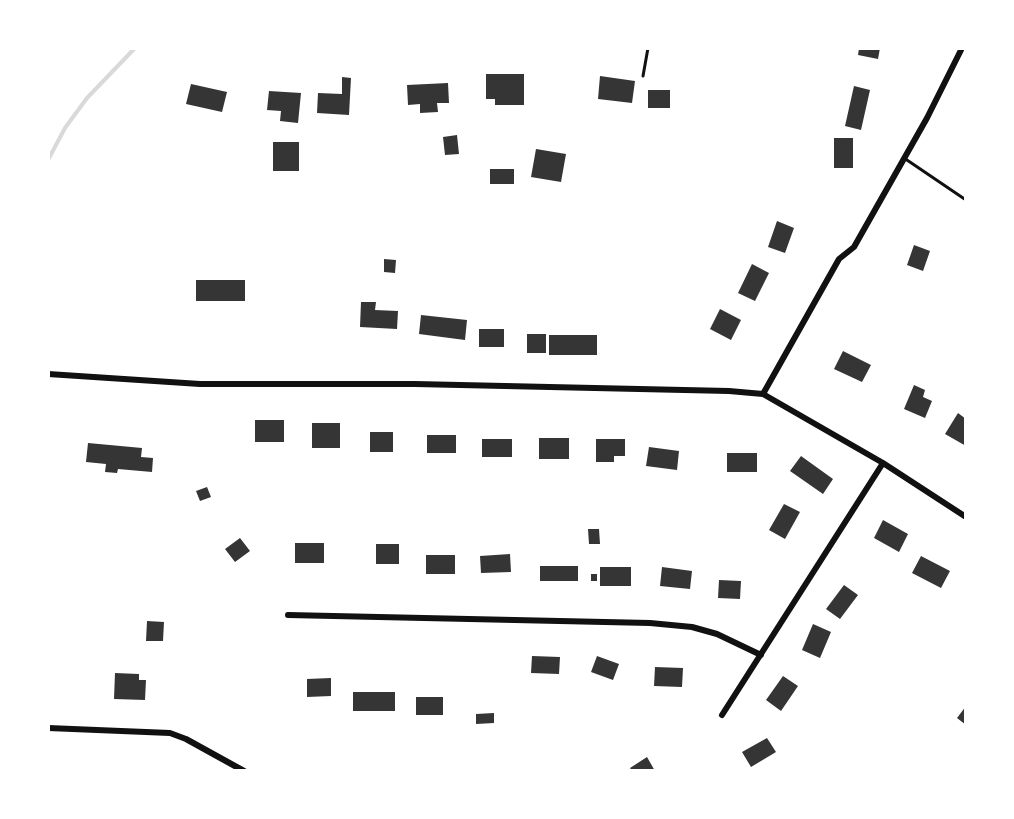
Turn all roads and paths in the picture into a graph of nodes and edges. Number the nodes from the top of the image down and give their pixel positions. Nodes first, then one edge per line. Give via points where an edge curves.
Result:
1 (648, 48) edge
2 (962, 48) edge
3 (644, 76) dead end
4 (904, 158) junction
5 (966, 200) edge
6 (48, 374) edge
7 (763, 394) junction
8 (883, 463) junction
9 (966, 517) edge
10 (288, 615) dead end
11 (761, 655) junction
12 (722, 715) dead end
13 (48, 728) edge
14 (244, 771) edge

1 - 3 lane
2 - 4 street
4 - 5 lane
4 - 7 street via 854,247 839,259
6 - 7 street via 200,384 427,384
7 - 8 street
8 - 9 street
8 - 11 street
10 - 11 street via 650,623 717,634
11 - 12 street
13 - 14 street via 170,733

